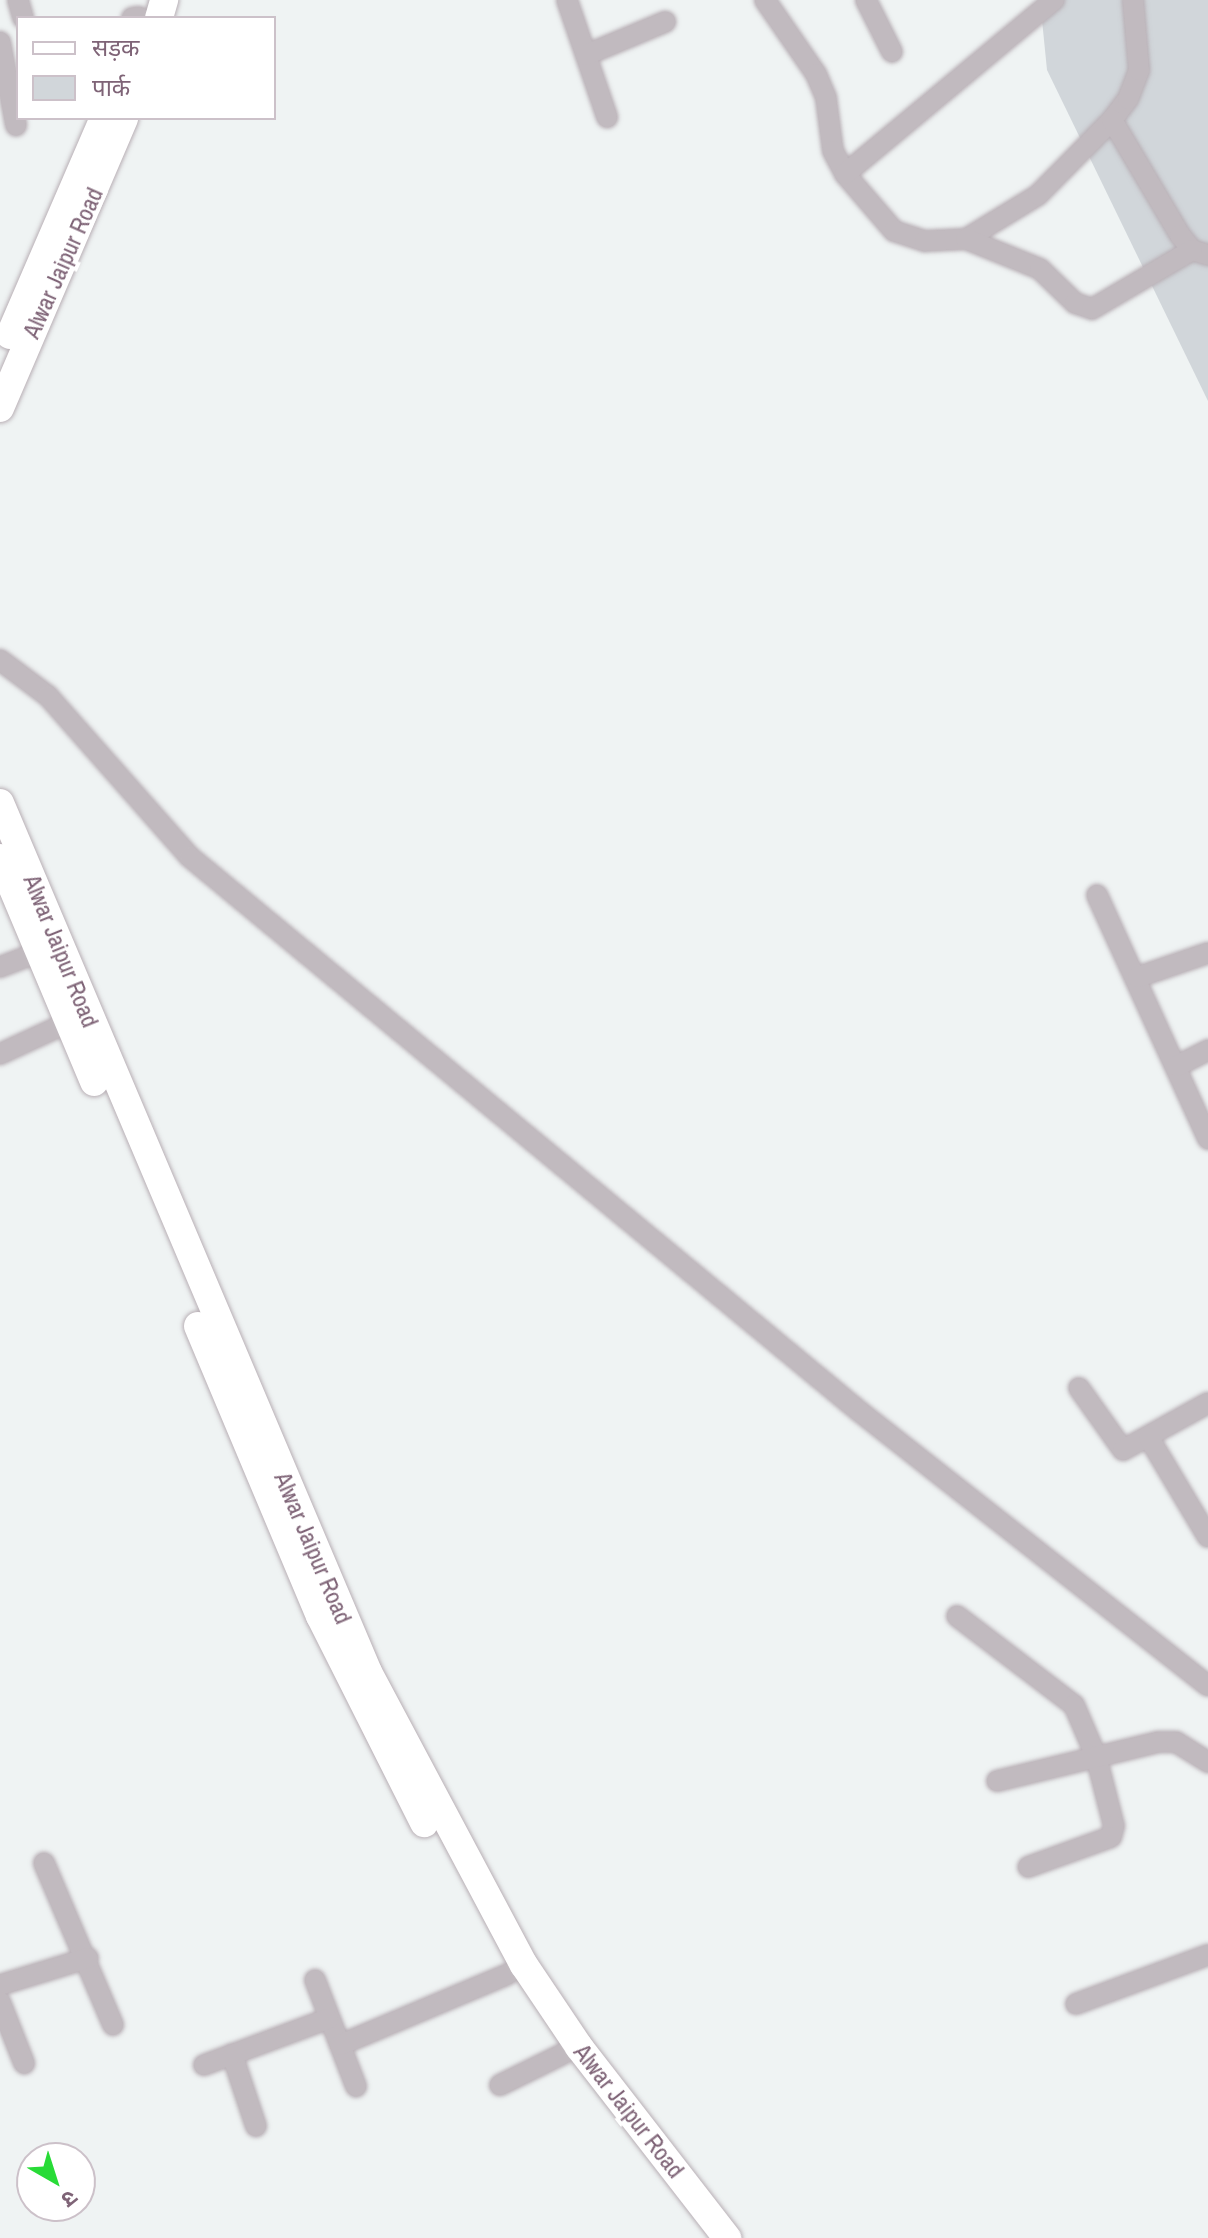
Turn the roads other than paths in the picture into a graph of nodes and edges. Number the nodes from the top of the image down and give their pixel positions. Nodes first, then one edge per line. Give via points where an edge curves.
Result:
1 (164, 0) edge
2 (567, 0) edge
3 (765, 0) edge
4 (866, 0) edge
5 (1054, 0) edge
6 (1133, 0) edge
7 (142, 14) edge
8 (665, 22) dead end
9 (0, 42) edge
10 (892, 52) dead end
11 (586, 55) junction
12 (607, 117) dead end
13 (103, 120) edge
14 (123, 120) edge
15 (1112, 120) junction
16 (16, 125) dead end
17 (845, 174) junction
18 (966, 239) junction
19 (1200, 253) edge
20 (0, 358) edge
21 (0, 408) edge
22 (0, 660) edge
23 (0, 803) edge
24 (0, 858) edge
25 (1097, 895) dead end
26 (39, 952) junction
27 (1208, 953) edge
28 (0, 967) edge
29 (1138, 977) junction
30 (67, 992) junction
31 (69, 1022) junction
32 (1208, 1050) edge
33 (0, 1054) edge
34 (1177, 1066) junction
35 (1208, 1139) edge
36 (1079, 1388) dead end
37 (1208, 1403) edge
38 (1149, 1438) junction
39 (1208, 1537) edge
40 (957, 1616) dead end
41 (1208, 1686) edge
42 (1096, 1756) junction
43 (1208, 1762) edge
44 (997, 1781) dead end
45 (44, 1863) dead end
46 (1028, 1867) dead end
47 (1208, 1955) edge
48 (88, 1958) junction
49 (508, 1974) junction
50 (315, 1980) dead end
51 (0, 1985) edge
52 (0, 2002) edge
53 (1076, 2004) dead end
54 (328, 2019) junction
55 (113, 2025) dead end
56 (340, 2045) junction
57 (232, 2054) junction
58 (563, 2054) junction
59 (24, 2063) dead end
60 (204, 2065) dead end
61 (500, 2085) dead end
62 (356, 2086) dead end
63 (256, 2126) dead end
64 (702, 2238) edge
65 (727, 2238) edge

1 - 7 main road
2 - 11 street
3 - 17 street via 816,74 826,98 833,151
4 - 10 street
5 - 17 street
6 - 15 street via 1139,70 1128,99
8 - 11 street
9 - 16 street
11 - 12 street
13 - 20 main road, Alwar Jaipur Road
14 - 21 main road, Alwar Jaipur Road
15 - 18 street via 1038,195
15 - 19 street
17 - 18 street via 907,239
18 - 19 street via 1040,269 1075,303 1092,309
22 - 41 street via 48,696 190,857 859,1411
23 - 30 main road, Alwar Jaipur Road
24 - 26 main road, Alwar Jaipur Road
25 - 29 street
26 - 28 street
26 - 30 main road, Alwar Jaipur Road
27 - 29 street
29 - 34 street
30 - 31 main road, Alwar Jaipur Road
30 - 65 main road, Alwar Jaipur Road via 337,1607 428,1791 556,2015
31 - 33 street
31 - 49 main road, Alwar Jaipur Road via 326,1630 407,1792
32 - 34 street
34 - 35 street
36 - 38 street via 1123,1450
37 - 38 street
38 - 39 street
40 - 42 street via 1074,1705
42 - 43 street via 1176,1742
42 - 44 street
42 - 46 street via 1114,1826 1111,1837
45 - 48 street
47 - 53 street
48 - 51 street
48 - 55 street
49 - 56 street
49 - 58 main road, Alwar Jaipur Road
50 - 54 street
52 - 59 street
54 - 56 street
54 - 57 street
56 - 62 street
57 - 60 street
57 - 63 street
58 - 61 street
58 - 64 main road, Alwar Jaipur Road

